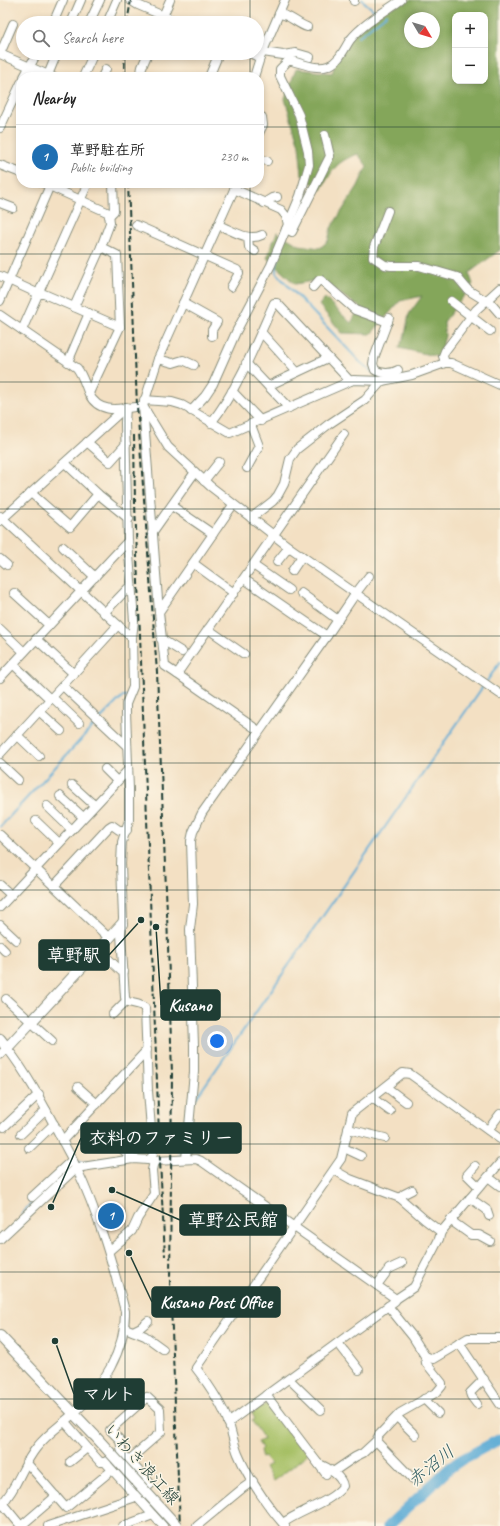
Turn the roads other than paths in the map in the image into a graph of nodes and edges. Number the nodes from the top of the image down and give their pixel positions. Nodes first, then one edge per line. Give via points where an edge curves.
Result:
1 (63, 0) edge
2 (81, 0) edge
3 (100, 0) edge
4 (117, 0) edge
5 (130, 0) edge
6 (170, 0) edge
7 (285, 0) edge
8 (401, 0) edge
9 (279, 14) junction
10 (56, 16) edge
11 (74, 16) edge
12 (92, 16) edge
13 (110, 16) edge
14 (156, 16) edge
15 (162, 16) edge
16 (13, 24) dead end
17 (307, 27) dead end
18 (264, 48) edge
19 (0, 54) edge
20 (264, 55) edge
21 (310, 57) dead end
22 (33, 60) edge
23 (56, 60) edge
24 (91, 60) edge
25 (145, 60) edge
26 (216, 60) edge
27 (259, 60) edge
28 (29, 67) junction
29 (106, 69) dead end
30 (26, 72) edge
31 (41, 72) edge
32 (51, 72) edge
33 (85, 72) edge
34 (104, 72) edge
35 (141, 72) edge
36 (211, 72) edge
37 (256, 72) edge
38 (16, 94) edge
39 (0, 128) edge
40 (324, 135) dead end
41 (0, 165) edge
42 (16, 170) edge
43 (46, 188) edge
44 (56, 188) edge
45 (86, 188) edge
46 (113, 188) edge
47 (234, 188) edge
48 (239, 188) edge
49 (277, 197) dead end
50 (80, 200) junction
51 (264, 202) junction
52 (0, 203) edge
53 (13, 208) dead end
54 (388, 211) dead end
55 (110, 216) junction
56 (136, 225) dead end
57 (218, 225) junction
58 (287, 227) junction
59 (262, 235) dead end
60 (248, 237) junction
61 (101, 247) junction
62 (255, 251) dead end
63 (204, 255) junction
64 (0, 276) edge
65 (9, 281) junction
66 (231, 287) dead end
67 (313, 287) dead end
68 (500, 288) edge
69 (39, 294) junction
70 (487, 300) junction
71 (0, 301) edge
72 (451, 301) dead end
73 (184, 303) junction
74 (74, 307) junction
75 (89, 314) junction
76 (500, 314) edge
77 (0, 315) edge
78 (471, 317) junction
79 (120, 327) junction
80 (22, 330) junction
81 (490, 331) dead end
82 (261, 332) junction
83 (212, 336) dead end
84 (328, 358) junction
85 (158, 359) junction
86 (444, 361) junction
87 (68, 362) junction
88 (246, 363) junction
89 (194, 365) dead end
90 (398, 370) dead end
91 (377, 371) junction
92 (297, 372) junction
93 (378, 380) junction
94 (350, 381) junction
95 (500, 385) edge
96 (268, 386) junction
97 (232, 391) junction
98 (89, 393) junction
99 (143, 403) junction
100 (126, 407) junction
101 (289, 408) junction
102 (191, 411) junction
103 (260, 421) junction
104 (211, 423) junction
105 (251, 425) junction
106 (344, 434) dead end
107 (87, 442) junction
108 (126, 444) junction
109 (219, 462) dead end
110 (65, 463) junction
111 (247, 468) dead end
112 (195, 472) junction
113 (204, 481) junction
114 (31, 493) junction
115 (98, 494) junction
116 (233, 505) junction
117 (172, 506) junction
118 (1, 518) edge
119 (250, 518) junction
120 (129, 519) junction
121 (152, 533) junction
122 (213, 534) junction
123 (274, 535) junction
124 (128, 541) junction
125 (63, 547) dead end
126 (289, 547) junction
127 (302, 556) junction
128 (0, 559) edge
129 (277, 562) dead end
130 (193, 563) junction
131 (7, 565) dead end
132 (253, 565) junction
133 (292, 571) dead end
134 (369, 576) dead end
135 (95, 577) junction
136 (244, 578) junction
137 (131, 585) junction
138 (289, 590) dead end
139 (81, 592) junction
140 (14, 593) dead end
141 (234, 593) junction
142 (301, 593) dead end
143 (356, 593) junction
144 (159, 612) junction
145 (104, 613) junction
146 (338, 620) junction
147 (49, 625) junction
148 (118, 625) junction
149 (0, 629) edge
150 (208, 629) junction
151 (327, 636) junction
152 (132, 638) junction
153 (36, 639) junction
154 (161, 639) junction
155 (24, 652) junction
156 (182, 652) dead end
157 (244, 654) dead end
158 (13, 664) junction
159 (74, 674) junction
160 (177, 674) junction
161 (0, 678) edge
162 (63, 686) junction
163 (500, 694) edge
164 (51, 698) junction
165 (39, 711) junction
166 (79, 722) dead end
167 (61, 731) dead end
168 (259, 731) junction
169 (17, 735) junction
170 (0, 741) edge
171 (127, 746) junction
172 (6, 747) junction
173 (0, 754) edge
174 (39, 756) dead end
175 (0, 763) edge
176 (105, 769) dead end
177 (128, 770) junction
178 (18, 780) dead end
179 (117, 781) junction
180 (72, 785) dead end
181 (60, 796) dead end
182 (94, 805) junction
183 (47, 806) dead end
184 (83, 818) junction
185 (36, 821) dead end
186 (72, 830) junction
187 (127, 830) junction
188 (0, 835) edge
189 (59, 843) junction
190 (35, 869) junction
191 (0, 885) edge
192 (54, 886) junction
193 (11, 895) junction
194 (0, 906) edge
195 (0, 924) edge
196 (122, 924) junction
197 (109, 938) junction
198 (16, 940) dead end
199 (98, 949) junction
200 (124, 972) junction
201 (6, 1000) dead end
202 (126, 1001) junction
203 (113, 1014) dead end
204 (31, 1022) junction
205 (0, 1038) edge
206 (52, 1041) dead end
207 (147, 1050) junction
208 (4, 1052) edge
209 (386, 1086) junction
210 (78, 1087) dead end
211 (38, 1094) junction
212 (371, 1097) junction
213 (406, 1102) dead end
214 (97, 1104) junction
215 (46, 1110) junction
216 (390, 1111) dead end
217 (500, 1114) edge
218 (54, 1124) junction
219 (4, 1128) dead end
220 (348, 1129) junction
221 (102, 1130) dead end
222 (488, 1130) junction
223 (21, 1134) dead end
224 (385, 1138) dead end
225 (500, 1138) edge
226 (62, 1141) junction
227 (29, 1148) dead end
228 (344, 1148) junction
229 (361, 1156) dead end
230 (134, 1159) junction
231 (186, 1159) junction
232 (151, 1160) junction
233 (500, 1162) edge
234 (74, 1164) junction
235 (475, 1166) dead end
236 (334, 1170) junction
237 (488, 1177) junction
238 (500, 1186) edge
239 (479, 1187) junction
240 (412, 1190) dead end
241 (32, 1197) dead end
242 (400, 1198) junction
243 (470, 1198) junction
244 (489, 1216) dead end
245 (450, 1220) junction
246 (295, 1227) junction
247 (441, 1232) junction
248 (0, 1239) edge
249 (490, 1241) dead end
250 (108, 1251) junction
251 (402, 1263) dead end
252 (377, 1285) junction
253 (396, 1299) junction
254 (388, 1306) junction
255 (148, 1321) dead end
256 (124, 1328) junction
257 (133, 1331) junction
258 (500, 1338) edge
259 (1, 1339) edge
260 (338, 1342) junction
261 (459, 1342) junction
262 (163, 1349) dead end
263 (425, 1356) junction
264 (359, 1370) dead end
265 (289, 1378) junction
266 (484, 1379) junction
267 (266, 1395) junction
268 (424, 1399) junction
269 (477, 1404) dead end
270 (500, 1404) edge
271 (321, 1410) dead end
272 (438, 1413) dead end
273 (74, 1414) junction
274 (397, 1417) junction
275 (65, 1422) junction
276 (228, 1423) junction
277 (415, 1435) dead end
278 (376, 1441) junction
279 (87, 1448) junction
280 (121, 1448) junction
281 (129, 1460) junction
282 (26, 1462) junction
283 (70, 1462) dead end
284 (105, 1462) junction
285 (112, 1470) junction
286 (330, 1473) junction
287 (413, 1479) dead end
288 (253, 1482) junction
289 (56, 1496) junction
290 (136, 1497) junction
291 (1, 1505) edge
292 (153, 1515) junction
293 (127, 1525) edge
294 (284, 1525) edge
295 (21, 1526) edge
296 (48, 1526) edge
297 (163, 1526) edge
298 (177, 1526) edge
299 (196, 1526) edge

1 - 10 street
2 - 11 street
3 - 12 street
4 - 13 street
5 - 14 street
6 - 15 street
7 - 9 street
8 - 58 street via 358,32 331,64 319,68 288,61 280,69 280,76 300,115 310,160 300,196
9 - 17 street
9 - 18 street
16 - 19 street
19 - 28 street
20 - 21 street via 283,56 296,53
22 - 28 street
23 - 32 street
24 - 33 street
25 - 35 street
26 - 36 street
27 - 37 street
28 - 30 street
28 - 31 street
29 - 34 street
38 - 39 street
40 - 58 street via 330,156 292,232
41 - 42 street
43 - 65 street
44 - 50 street
45 - 50 street
46 - 55 street via 114,211
47 - 57 street
48 - 51 street
49 - 51 street
50 - 55 street via 109,212
50 - 69 street
51 - 58 street via 284,213
52 - 53 street
54 - 70 street via 374,247 373,257 385,265 419,266 456,277 468,290
55 - 61 street
56 - 63 street
57 - 60 street
57 - 63 street
58 - 102 street via 212,384
59 - 60 street via 258,238
60 - 62 street via 249,247
61 - 74 street
61 - 79 street via 117,255
63 - 66 street via 237,270 239,273
63 - 73 street
64 - 65 street
65 - 69 street
65 - 71 street
67 - 91 street via 321,280 355,310 388,320 374,358 373,364
68 - 70 street
69 - 74 street
69 - 80 street
70 - 76 street
70 - 78 street
72 - 78 street
73 - 83 street via 217,322 212,330
73 - 85 street
74 - 75 street
75 - 79 street
75 - 87 street
77 - 80 street
78 - 81 street
78 - 86 street via 445,351
79 - 98 street
80 - 87 street
82 - 84 street via 274,303 277,303
82 - 88 street
82 - 92 street
84 - 92 street
84 - 94 street
85 - 89 street via 173,363 183,360
85 - 99 street
86 - 93 street via 412,375
86 - 95 street
87 - 98 street via 82,375
88 - 96 street
88 - 97 street
90 - 91 street via 386,373
91 - 93 street
92 - 96 street
93 - 94 street
93 - 119 street via 366,400 297,449 290,459 284,484 278,495
94 - 101 street
96 - 101 street
97 - 103 street
97 - 104 street via 224,407
98 - 100 street via 100,407
99 - 100 street
99 - 102 street via 172,402
99 - 112 street via 168,447
99 - 121 street
100 - 107 street
100 - 108 street
101 - 103 street
102 - 104 street
103 - 105 street
104 - 105 street via 230,433
105 - 111 street via 259,446
106 - 123 street
107 - 108 street via 110,462
107 - 110 street
108 - 120 street
109 - 113 street
110 - 114 street
110 - 115 street
112 - 113 street
112 - 117 street
113 - 116 street
114 - 115 street via 70,527
114 - 118 street
115 - 120 street
116 - 119 street
116 - 122 street
117 - 121 street
117 - 122 street
118 - 139 street
119 - 123 street
120 - 124 street
121 - 144 street
122 - 130 street
123 - 126 street
123 - 132 street
124 - 135 street
124 - 137 street
125 - 135 street
126 - 127 street
126 - 129 street
127 - 133 street
127 - 143 street
128 - 131 street
130 - 141 street
130 - 144 street
132 - 136 street
132 - 138 street
134 - 143 street
135 - 139 street
136 - 141 street
136 - 151 street
137 - 145 street
137 - 152 street via 134,621
139 - 145 street
139 - 147 street
140 - 147 street
141 - 150 street
142 - 146 street
143 - 146 street
143 - 163 street
144 - 154 street
145 - 148 street
146 - 151 street
147 - 153 street
148 - 152 street
148 - 159 street
149 - 155 street
150 - 157 street
150 - 160 street
151 - 168 street
152 - 171 street via 133,687 126,704
153 - 155 street
153 - 159 street
154 - 156 street
154 - 160 street via 165,666
155 - 158 street
158 - 161 street
158 - 164 street
159 - 162 street
160 - 168 street
162 - 164 street
162 - 171 street
164 - 165 street
164 - 166 street
165 - 167 street
165 - 169 street
168 - 231 street via 202,813 191,841 193,904 190,929 194,1045
169 - 172 street
169 - 174 street
170 - 172 street
171 - 177 street
172 - 173 street
175 - 178 street
176 - 179 street
177 - 179 street
177 - 187 street
179 - 182 street
180 - 182 street
181 - 184 street
182 - 184 street
183 - 186 street
184 - 186 street
185 - 189 street
186 - 189 street
187 - 192 street via 119,830 112,825 109,827
187 - 196 street via 122,842
188 - 190 street
189 - 190 street
190 - 192 street
190 - 193 street
191 - 193 street
192 - 197 street
193 - 194 street
195 - 198 street
196 - 197 main road
196 - 200 street
197 - 199 main road
199 - 200 street
199 - 204 main road
200 - 202 street
201 - 204 street
202 - 203 street
202 - 207 street via 145,1008
204 - 206 street
204 - 208 main road
205 - 208 main road
207 - 214 street
207 - 232 street via 153,1153
208 - 211 street via 22,1067
209 - 212 street
209 - 213 street
209 - 222 street via 403,1073 408,1073
210 - 214 street
211 - 215 street
211 - 219 street
212 - 216 street
212 - 220 street via 352,1113
214 - 226 street
215 - 218 street
215 - 223 street
217 - 222 street
218 - 226 street
218 - 227 street
220 - 224 street
220 - 228 street
221 - 230 street
222 - 225 street
226 - 234 street
228 - 229 street
228 - 236 street
230 - 232 street
230 - 234 street
231 - 232 street
231 - 246 street via 204,1162
232 - 250 street via 154,1194 132,1231
233 - 237 street
234 - 241 street
234 - 248 street
234 - 250 street via 94,1209
235 - 239 street via 468,1175
236 - 242 street via 350,1179
236 - 246 street
237 - 238 street
237 - 239 street
239 - 243 street
240 - 242 street
242 - 247 street
243 - 244 street via 487,1210
243 - 245 street
245 - 247 street
245 - 249 street via 471,1235 480,1235
246 - 252 street
246 - 276 street via 196,1368 213,1392
247 - 253 street via 414,1287
250 - 256 street via 125,1311
251 - 252 street via 389,1270
252 - 253 street
253 - 254 street
254 - 260 street
254 - 263 street
255 - 257 street
256 - 257 street
256 - 273 street via 118,1349 102,1381
257 - 262 street via 157,1342
258 - 261 street via 471,1338
259 - 273 main road, いわき浪江線
260 - 264 street
260 - 265 street
261 - 263 street via 433,1359
261 - 266 street
263 - 268 street via 426,1363 442,1386
265 - 267 street
265 - 271 street
266 - 269 street via 470,1393
266 - 270 street
267 - 276 street
267 - 286 street via 319,1464
268 - 272 street
268 - 274 street
273 - 275 street
273 - 298 main road, いわき浪江線, bridge
274 - 277 street
274 - 278 street
275 - 279 street
275 - 282 street via 38,1446
276 - 288 street via 237,1452
278 - 286 street via 363,1453
278 - 287 street
279 - 283 street
279 - 284 street via 100,1462
280 - 281 street
280 - 281 street via 120,1440 110,1430 147,1397 160,1409 160,1432
280 - 284 street
281 - 290 street via 150,1484
282 - 289 street
282 - 291 street via 11,1492
284 - 285 street
285 - 289 street via 66,1508
285 - 290 street
286 - 294 street via 344,1484 341,1490 289,1518
288 - 294 street
288 - 299 street
289 - 295 street
290 - 292 street
290 - 296 street
291 - 295 street
292 - 293 street
292 - 297 street

